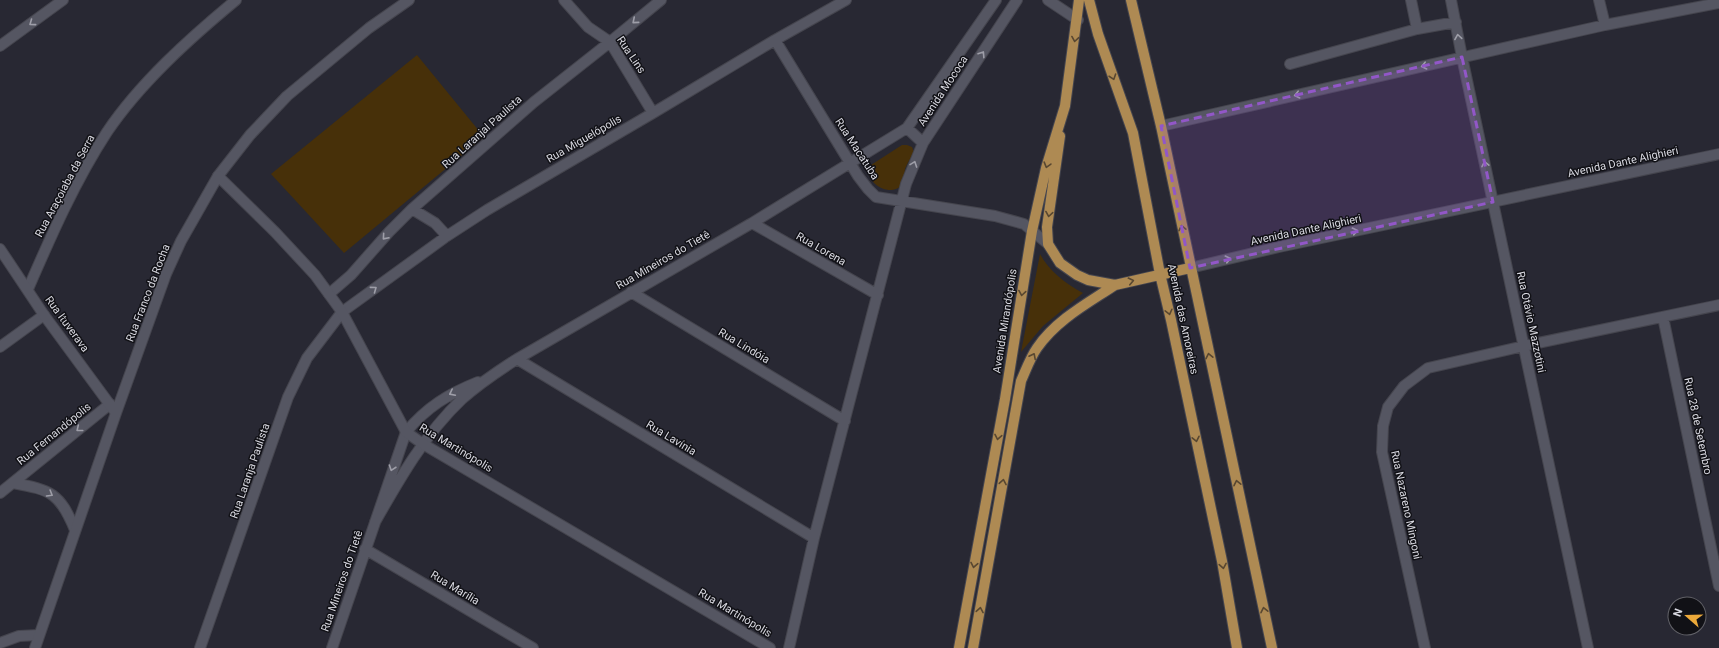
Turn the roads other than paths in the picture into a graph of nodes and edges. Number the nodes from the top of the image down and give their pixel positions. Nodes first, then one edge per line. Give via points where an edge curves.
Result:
1 (63, 0) edge
2 (236, 0) edge
3 (409, 0) edge
4 (564, 0) edge
5 (661, 0) edge
6 (846, 0) edge
7 (996, 0) edge
8 (1017, 0) edge
9 (1048, 0) edge
10 (1079, 0) edge
11 (1089, 0) edge
12 (1130, 0) edge
13 (1411, 0) edge
14 (1451, 0) edge
15 (1599, 0) edge
16 (1719, 3) edge
17 (1078, 20) junction
18 (1456, 22) junction
19 (1605, 25) junction
20 (1416, 29) junction
21 (775, 40) junction
22 (610, 42) junction
23 (0, 46) edge
24 (1462, 57) junction
25 (1290, 64) dead end
26 (1065, 106) junction
27 (653, 113) junction
28 (1160, 126) junction
29 (907, 128) junction
30 (923, 143) junction
31 (1719, 154) edge
32 (851, 164) junction
33 (218, 176) junction
34 (902, 202) junction
35 (1493, 202) junction
36 (412, 209) junction
37 (752, 223) junction
38 (1032, 231) junction
39 (447, 236) junction
40 (1048, 244) junction
41 (0, 249) edge
42 (1190, 268) junction
43 (1160, 274) junction
44 (1115, 285) junction
45 (28, 289) junction
46 (631, 292) junction
47 (329, 294) junction
48 (878, 295) junction
49 (1719, 305) edge
50 (342, 312) junction
51 (44, 315) junction
52 (1663, 317) junction
53 (1524, 346) junction
54 (0, 347) edge
55 (517, 359) junction
56 (488, 378) junction
57 (110, 404) junction
58 (116, 413) junction
59 (845, 421) junction
60 (406, 432) junction
61 (423, 444) junction
62 (13, 484) junction
63 (0, 493) edge
64 (375, 522) junction
65 (75, 530) junction
66 (814, 538) junction
67 (366, 549) junction
68 (1719, 586) edge
69 (39, 635) junction
70 (0, 643) edge
71 (35, 648) edge
72 (200, 648) edge
73 (332, 648) edge
74 (532, 648) edge
75 (770, 648) edge
76 (789, 648) edge
77 (958, 648) edge
78 (973, 648) edge
79 (1237, 648) edge
80 (1272, 648) edge
81 (1425, 648) edge
82 (1588, 648) edge

1 -> 23 street
2 - 45 street, Rua Araçoiaba da Serra via 174,54 107,132 75,187
3 - 33 street, Rua Franco da Rocha via 369,28 287,96 250,135
4 - 22 street, Rua Lins via 588,26
5 -> 22 street, Rua Laranjal Paulista
6 - 21 street, Rua Miguelópolis
7 - 29 street, Avenida Mococa
30 -> 8 street, Avenida Mococa
9 - 17 street
10 - 17 main road, Avenida Mirandópolis
11 -> 43 main road, Avenida das Amoreiras via 1132,133
12 - 28 main road, Avenida das Amoreiras
13 - 20 street
14 - 18 street, Rua Otávio Mazzotini
15 - 19 street
16 - 19 street
17 -> 26 main road, Avenida Mirandópolis
18 - 20 street
24 -> 18 street, Rua Otávio Mazzotini
19 - 24 street
20 - 25 street
21 - 27 street, Rua Miguelópolis
21 - 32 street, Rua Macatuba
22 - 27 street, Rua Lins
22 - 36 street, Rua Laranjal Paulista via 534,102
24 -> 28 street
35 -> 24 street, Rua Otávio Mazzotini
26 -> 38 main road, Avenida Mirandópolis via 1046,168
26 -> 40 main road via 1047,227
27 - 39 street, Rua Miguelópolis
42 -> 28 main road, Avenida das Amoreiras
29 - 30 street
29 - 32 street, Avenida Mococa
34 -> 30 street, Avenida Mococa
31 - 35 street, Avenida Dante Alighieri
32 - 34 street, Rua Macatuba via 876,197
32 - 37 street, Rua Mineiros do Tietê
33 - 47 street, Rua Martinópolis via 275,232
33 - 58 street, Rua Franco da Rocha via 181,241 166,274
34 - 38 street, Rua Macatuba via 995,216 1024,224
34 - 48 street, Avenida Mococa
42 -> 35 street, Avenida Dante Alighieri
35 - 53 street, Rua Otávio Mazzotini
36 - 39 street via 431,220
36 -> 47 street, Rua Laranjal Paulista via 351,275
37 - 46 street, Rua Mineiros do Tietê
37 - 48 street, Rua Lorena
38 - 40 street, Rua Macatuba
38 -> 77 main road, Avenida Mirandópolis via 1005,399
50 -> 39 street, Rua Miguelópolis
40 - 44 main road, Avenida Dante Alighieri via 1060,263 1077,275 1088,280
41 - 45 street, Rua Ituverava
42 - 43 main road, Avenida Dante Alighieri
80 -> 42 main road, Avenida das Amoreiras
44 -> 43 main road, Avenida Dante Alighieri
43 -> 79 main road, Avenida das Amoreiras via 1172,320
78 -> 44 main road via 1021,381 1036,349 1048,335 1067,317
45 - 51 street, Rua Ituverava
46 - 55 street, Rua Mineiros do Tietê
46 - 59 street, Rua Lindóia
47 - 50 street, Rua Martinópolis
48 - 59 street, Avenida Mococa
49 - 52 street, Rua Nazareno Mingoni
50 - 60 street, Rua Martinópolis
50 - 72 street, Rua Laranja Paulista via 307,358 288,397
51 - 54 street
51 - 57 street, Rua Ituverava
52 - 53 street, Rua Nazareno Mingoni
52 - 68 street, Rua 28 de Setembro
53 - 81 street, Rua Nazareno Mingoni via 1428,368 1404,386 1388,407 1383,426 1382,452
53 - 82 street, Rua Otávio Mazzotini
55 - 56 street, Rua Mineiros do Tietê
55 - 66 street, Rua Lavínia
56 -> 60 street, Rua Mineiros do Tietê via 437,402 418,416
56 - 61 street, Rua Mineiros do Tietê via 462,399
57 - 58 street, Rua Ituverava
57 -> 62 street, Rua Fernandópolis
58 - 65 street, Rua Franco da Rocha
59 - 66 street, Avenida Mococa
60 - 61 street, Rua Martinópolis
60 -> 64 street, Rua Mineiros do Tietê
61 - 64 street, Rua Mineiros do Tietê
61 - 75 street, Rua Martinópolis
62 - 63 street, Rua Fernandópolis
62 -> 65 street via 38,488 54,496 66,508
64 - 67 street, Rua Mineiros do Tietê
65 - 69 street, Rua Franco da Rocha
66 - 76 street, Avenida Mococa
67 - 73 street, Rua Mineiros do Tietê
67 - 74 street, Rua Marília
69 - 70 street via 19,636
69 - 71 street, Rua Franco da Rocha

